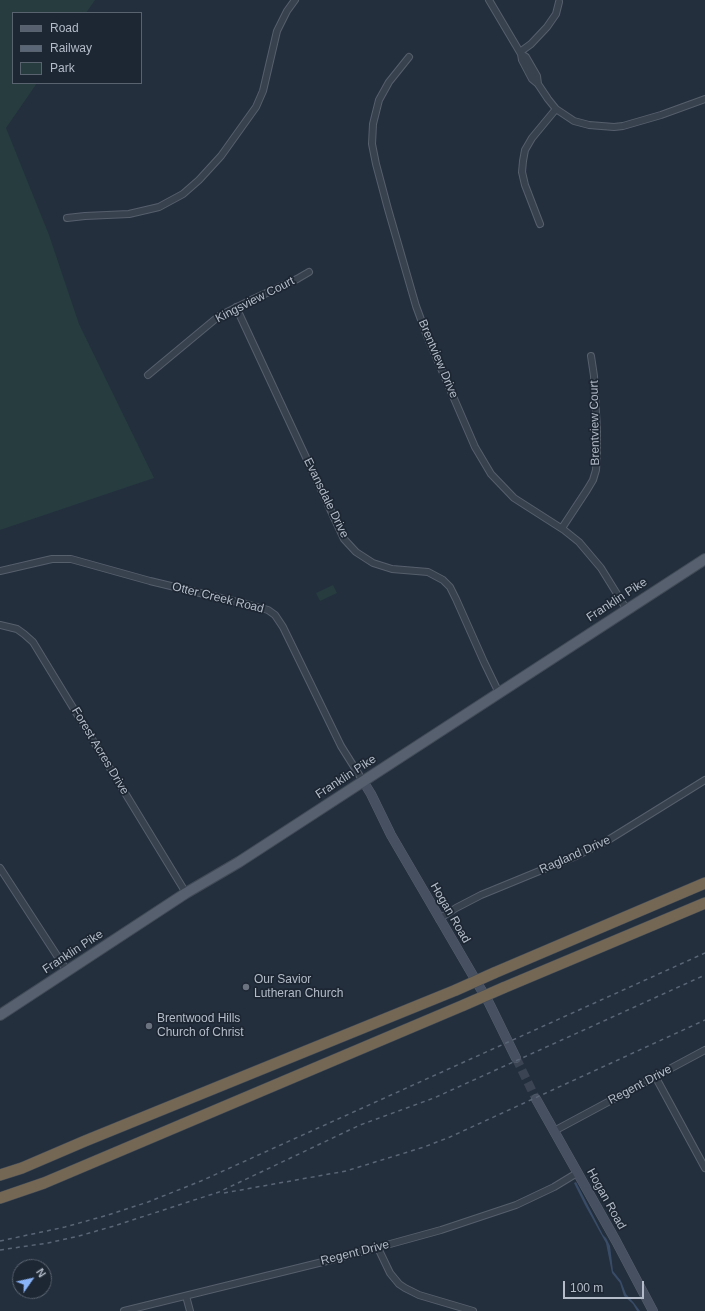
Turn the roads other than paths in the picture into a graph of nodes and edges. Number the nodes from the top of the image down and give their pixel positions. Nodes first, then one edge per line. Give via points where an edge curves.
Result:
1 (295, 0) edge
2 (489, 0) edge
3 (559, 2) dead end
4 (521, 53) junction
5 (409, 57) dead end
6 (704, 101) edge
7 (556, 109) junction
8 (67, 218) dead end
9 (540, 224) dead end
10 (309, 272) dead end
11 (236, 307) junction
12 (591, 356) dead end
13 (148, 375) dead end
14 (562, 528) junction
15 (705, 559) edge
16 (0, 571) edge
17 (627, 610) junction
18 (0, 625) edge
19 (499, 692) junction
20 (705, 780) edge
21 (363, 781) junction
22 (0, 868) edge
23 (705, 883) edge
24 (186, 893) junction
25 (705, 903) edge
26 (439, 919) junction
27 (67, 972) junction
28 (0, 1015) edge
29 (705, 1050) edge
30 (516, 1058) tunnel mouth
31 (655, 1076) junction
32 (536, 1099) tunnel mouth
33 (554, 1131) junction
34 (705, 1168) edge
35 (577, 1173) junction
36 (0, 1175) edge
37 (0, 1198) edge
38 (378, 1248) junction
39 (186, 1296) junction
40 (124, 1311) edge
41 (190, 1311) edge
42 (473, 1311) edge
43 (653, 1311) edge

1 - 8 street via 277,31 263,92 256,107 221,156 199,180 183,194 159,207 128,214
2 - 4 street
3 - 4 street via 556,14 547,27
4 - 7 street via 526,57 537,76 538,84
5 - 14 street, Brentview Drive via 389,82 379,100 372,140 374,158 416,306 461,416 486,467 514,498
6 - 7 street via 619,127 580,123
7 - 9 street via 532,138 522,161 525,185
10 - 11 street, Kingsview Court
11 - 13 street, Kingsview Court via 213,321
11 - 19 street, Evansdale Drive via 344,539 356,552 373,564 392,569 428,572 447,583
12 - 14 street, Brentview Court via 597,430 596,470 588,490
14 - 17 street, Brentview Drive via 596,561
15 - 17 main road, Franklin Pike
16 - 21 street, Otter Creek Road via 52,559 71,559 150,582 268,610 283,627 341,746
17 - 19 main road, Franklin Pike
18 - 24 street, Forest Acres Drive via 21,631 38,649
19 - 21 main road, Franklin Pike
20 - 26 street, Ragland Drive via 605,842 481,895
21 - 24 main road, Franklin Pike via 239,862
21 - 26 street, Hogan Road
22 - 27 street
23 - 36 highway, bridge via 456,990
24 - 27 main road, Franklin Pike
25 - 37 highway, bridge via 70,1172
26 - 30 street, Hogan Road via 489,1004
27 - 28 main road, Franklin Pike
29 - 31 street, Regent Drive
31 - 33 street, Regent Drive
31 - 34 street
32 - 33 street, Hogan Road
33 - 35 street, Hogan Road
35 - 38 street, Regent Drive via 501,1211
35 - 43 street, Hogan Road
38 - 39 street, Regent Drive
38 - 42 street via 390,1273 405,1288 419,1295
39 - 40 street, Regent Drive
39 - 41 street

